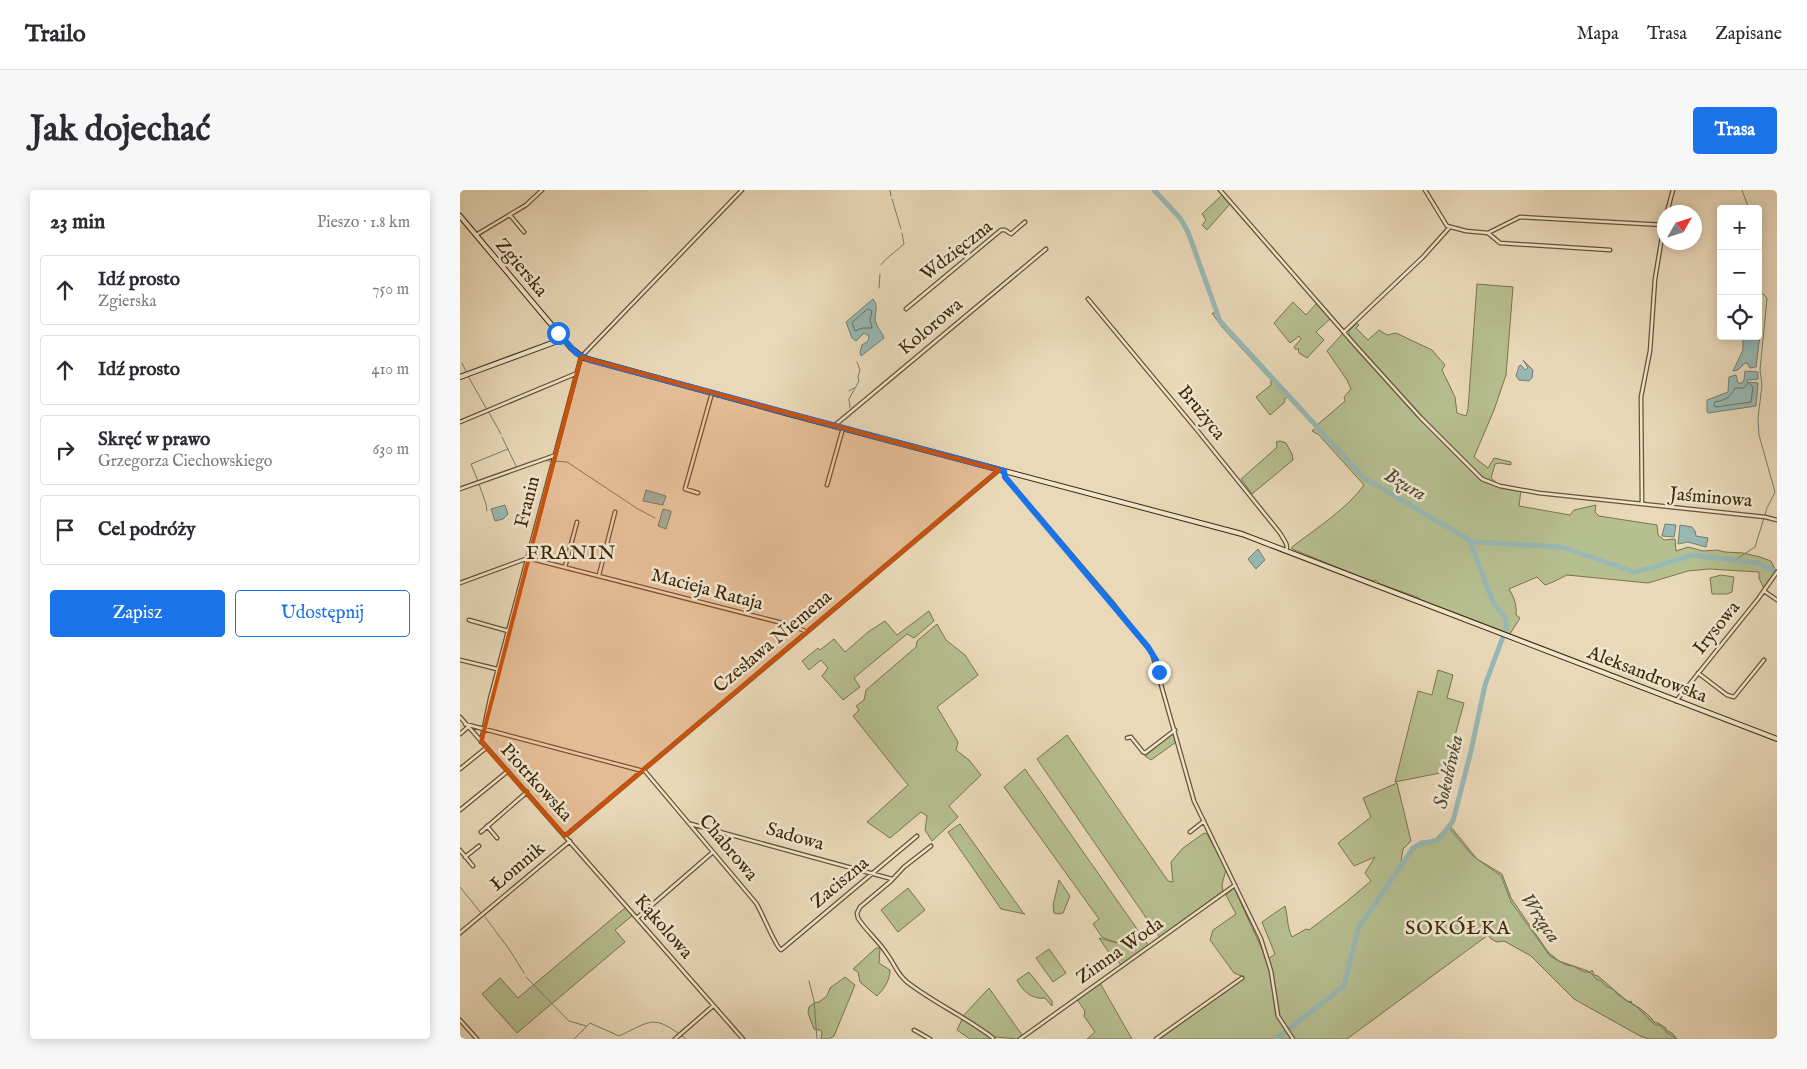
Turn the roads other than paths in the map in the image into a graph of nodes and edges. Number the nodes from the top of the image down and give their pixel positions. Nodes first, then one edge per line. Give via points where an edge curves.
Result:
1 (542, 190) edge
2 (742, 190) edge
3 (1220, 190) edge
4 (1425, 190) edge
5 (1673, 190) edge
6 (1669, 205) edge
7 (510, 215) junction
8 (460, 216) edge
9 (1025, 222) dead end
10 (1657, 224) edge
11 (1449, 228) junction
12 (524, 232) dead end
13 (1488, 232) junction
14 (476, 235) junction
15 (1046, 249) dead end
16 (1610, 250) dead end
17 (1660, 250) edge
18 (1088, 299) dead end
19 (906, 309) dead end
20 (1344, 332) junction
21 (563, 339) junction
22 (581, 356) junction
23 (575, 374) junction
24 (460, 376) edge
25 (712, 393) junction
26 (460, 422) edge
27 (834, 426) junction
28 (843, 428) junction
29 (553, 456) junction
30 (1002, 471) junction
31 (827, 485) dead end
32 (460, 488) edge
33 (698, 493) dead end
34 (1642, 504) junction
35 (616, 512) dead end
36 (1777, 520) edge
37 (577, 522) dead end
38 (1287, 549) junction
39 (528, 558) junction
40 (565, 567) junction
41 (1777, 572) edge
42 (599, 575) junction
43 (460, 583) edge
44 (1764, 591) junction
45 (1777, 600) edge
46 (469, 620) dead end
47 (508, 631) junction
48 (807, 632) junction
49 (460, 660) edge
50 (1764, 660) dead end
51 (498, 669) junction
52 (1698, 673) junction
53 (1676, 701) junction
54 (460, 718) edge
55 (465, 724) junction
56 (468, 727) junction
57 (483, 728) junction
58 (1175, 730) junction
59 (460, 734) edge
60 (1126, 738) dead end
61 (1777, 739) edge
62 (481, 742) junction
63 (487, 748) junction
64 (460, 768) edge
65 (643, 770) junction
66 (508, 771) junction
67 (527, 792) junction
68 (460, 810) edge
69 (1204, 821) junction
70 (690, 824) junction
71 (487, 826) junction
72 (481, 832) dead end
73 (1190, 832) dead end
74 (566, 836) junction
75 (917, 836) dead end
76 (497, 838) dead end
77 (570, 841) junction
78 (479, 846) dead end
79 (931, 846) dead end
80 (460, 850) edge
81 (713, 852) junction
82 (465, 857) junction
83 (473, 866) dead end
84 (592, 866) joint
85 (872, 874) junction
86 (892, 879) junction
87 (1235, 886) junction
88 (637, 918) junction
89 (460, 933) edge
90 (781, 950) joint
91 (1242, 978) dead end
92 (713, 1006) junction
93 (460, 1020) edge
94 (914, 1030) dead end
95 (477, 1039) edge
96 (675, 1039) edge
97 (743, 1039) edge
98 (930, 1039) edge
99 (993, 1039) edge
100 (998, 1039) edge
101 (1020, 1039) edge
102 (1156, 1039) edge
103 (1293, 1039) edge

1 - 7 street
2 - 22 street
3 - 20 street, Jaśminowa
4 - 11 street
5 - 6 street
7 - 12 street
7 - 14 street
8 - 14 main road, Zgierska
9 - 19 street, Wdzięczna via 1011,234 1001,230
10 - 13 street via 1520,217
11 - 13 street
11 - 20 street
13 - 16 street via 1500,243
14 - 21 main road, Zgierska
15 - 27 street, Kolorowa
17 - 34 street via 1650,351 1641,397
18 - 38 street, Brużyca via 1280,533
20 - 34 street, Jaśminowa via 1421,418 1482,479 1525,491
21 - 22 main road, Zgierska
21 - 24 main road
22 - 23 street, Franin
22 - 25 main road, Zgierska
23 - 26 street
23 - 29 street, Franin
25 - 27 main road, Zgierska
25 - 33 street via 685,489
27 - 28 main road, Zgierska
28 - 30 main road, Zgierska
28 - 31 street
29 - 32 street
29 - 39 street, Franin
30 - 38 main road, Zgierska via 1242,534
30 - 48 street, Czesława Niemena
30 - 58 street via 1152,653
34 - 36 street, Jaśminowa
35 - 42 street
37 - 40 street
38 - 53 main road, Aleksandrowska
39 - 40 street, Macieja Rataja
39 - 43 street
39 - 47 street, Franin
40 - 42 street, Macieja Rataja
41 - 44 street, Irysowa
42 - 48 street, Macieja Rataja
44 - 45 street
44 - 52 street, Irysowa
46 - 47 street
47 - 51 street, Franin
48 - 65 street, Czesława Niemena
49 - 51 street
50 - 52 street via 1734,697
51 - 57 street, Franin
52 - 53 street, Irysowa
53 - 61 main road, Aleksandrowska
54 - 55 street, Piotrkowska
55 - 56 street, Piotrkowska
55 - 57 street
56 - 59 street
56 - 62 street, Piotrkowska
57 - 62 street, Franin
57 - 65 street
58 - 60 street via 1145,753 1131,737
58 - 69 street via 1192,794
62 - 63 street, Piotrkowska
63 - 64 street
63 - 66 street, Piotrkowska
65 - 70 street, Chabrowa
65 - 74 street, Czesława Niemena
66 - 67 street, Piotrkowska
66 - 68 street
67 - 71 street
67 - 74 street, Piotrkowska
69 - 73 street
69 - 87 street
70 - 81 street, Chabrowa
70 - 85 street, Sadowa
71 - 72 street
71 - 76 street
74 - 77 street, Piotrkowska
75 - 85 street, Zaciszna
77 - 84 street, Piotrkowska
77 - 89 street, Łomnik
78 - 82 street
79 - 86 street
80 - 82 street
81 - 88 street
81 - 90 street, Chabrowa via 756,903
82 - 83 street
84 - 88 street, Kąkolowa
85 - 86 street, Sadowa
85 - 90 street, Zaciszna
86 - 99 street via 860,907 858,918 906,981
87 - 101 street, Zimna Woda
87 - 103 street via 1261,939 1271,971 1278,1016
88 - 92 street, Kąkolowa
91 - 102 street
92 - 96 street
92 - 97 street, Kąkolowa
93 - 95 street
94 - 98 street
99 - 100 street

